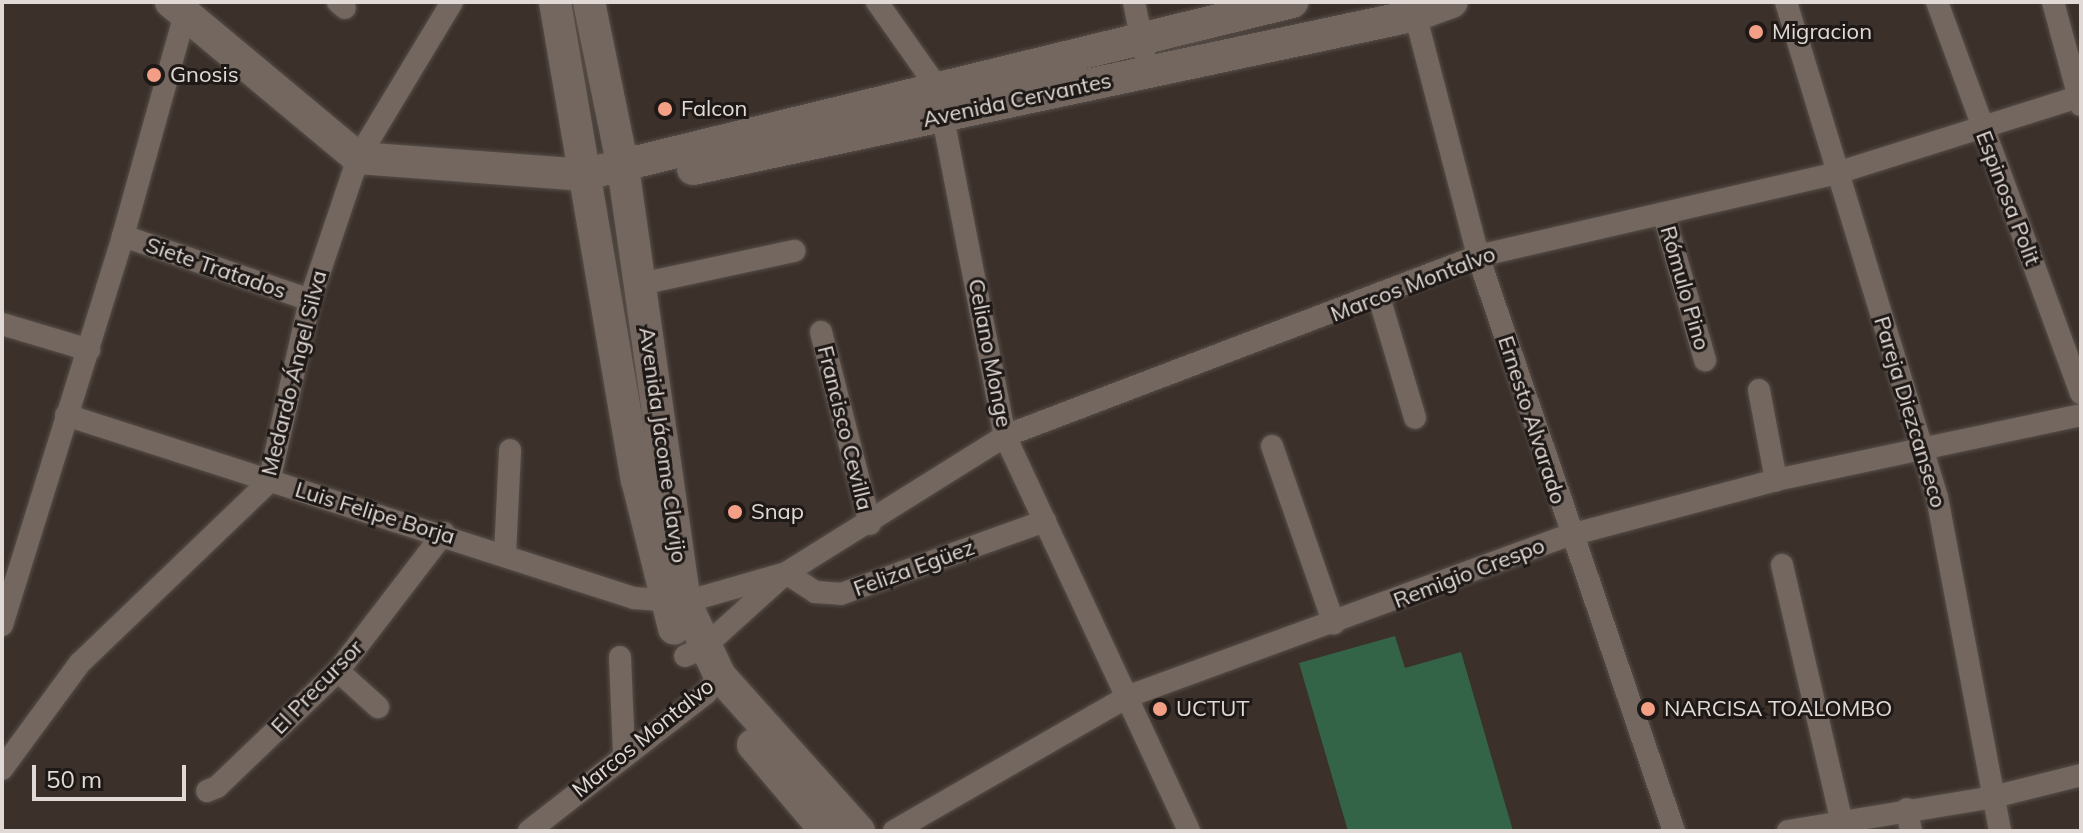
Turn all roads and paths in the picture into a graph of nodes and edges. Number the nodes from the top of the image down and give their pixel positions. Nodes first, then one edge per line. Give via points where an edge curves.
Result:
1 (452, 2) edge
2 (555, 2) edge
3 (589, 2) edge
4 (877, 2) edge
5 (1134, 2) edge
6 (1292, 2) edge
7 (1452, 2) edge
8 (1786, 2) edge
9 (1937, 2) edge
10 (2053, 2) edge
11 (178, 8) edge
12 (1414, 8) edge
13 (1139, 40) junction
14 (1151, 71) junction
15 (2080, 99) edge
16 (941, 102) junction
17 (1982, 130) junction
18 (358, 158) junction
19 (1837, 173) junction
20 (582, 175) junction
21 (625, 175) junction
22 (1664, 215) junction
23 (123, 236) junction
24 (794, 251) dead end
25 (1478, 256) junction
26 (641, 284) junction
27 (1379, 297) junction
28 (310, 300) junction
29 (2, 324) edge
30 (821, 332) dead end
31 (89, 350) junction
32 (1705, 360) dead end
33 (1759, 390) dead end
34 (2081, 393) edge
35 (66, 415) junction
36 (2081, 415) edge
37 (1415, 418) dead end
38 (1005, 436) junction
39 (1272, 446) dead end
40 (510, 450) dead end
41 (1924, 450) junction
42 (1776, 480) junction
43 (269, 482) junction
44 (1045, 521) junction
45 (870, 524) junction
46 (444, 533) junction
47 (1570, 535) junction
48 (505, 554) junction
49 (1782, 565) dead end
50 (786, 573) junction
51 (675, 603) junction
52 (1334, 624) junction
53 (2, 625) edge
54 (694, 652) junction
55 (620, 657) dead end
56 (338, 671) junction
57 (713, 685) junction
58 (1129, 696) junction
59 (378, 707) dead end
60 (624, 753) junction
61 (2, 769) edge
62 (2081, 775) edge
63 (207, 791) dead end
64 (1993, 797) junction
65 (1841, 818) junction
66 (1909, 820) edge
67 (529, 831) edge
68 (826, 831) edge
69 (859, 831) edge
70 (894, 831) edge
71 (1189, 831) edge
72 (1674, 831) edge
73 (1788, 831) edge
74 (2000, 831) edge

1 - 18 street, Medardo Ángel Silva
2 - 20 street, Avenida Jácome Clavijo
3 - 21 street, Avenida Jácome Clavijo
4 - 16 street, Celiano Monge
5 - 13 street
6 - 13 street, Avenida Cervantes
7 - 12 street, Avenida Cervantes
8 - 19 street, Pareja Diezcanseco
9 - 17 street, Espinosa Polit
10 - 15 street
11 - 18 street
11 - 23 street
12 - 14 street, Avenida Cervantes
12 - 25 street, Ernesto Alvarado
13 - 14 street
13 - 16 street, Avenida Cervantes
14 - 16 street, Avenida Cervantes
15 - 17 street, Marcos Montalvo
16 - 21 street, Avenida Cervantes
16 - 38 street, Celiano Monge
17 - 19 street, Marcos Montalvo
17 - 34 street, Espinosa Polit
18 - 20 street, Avenida Cervantes
18 - 28 street, Medardo Ángel Silva
19 - 22 street, Marcos Montalvo
19 - 41 street, Pareja Diezcanseco
20 - 21 street, Avenida Cervantes via 605,187
20 - 51 street, Avenida Jácome Clavijo
21 - 26 street, Avenida Jácome Clavijo
22 - 25 street, Marcos Montalvo
22 - 32 street, Rómulo Pino
23 - 28 street, Siete Tratados
23 - 31 street
24 - 26 street
25 - 27 street, Marcos Montalvo
25 - 47 street, Ernesto Alvarado
26 - 51 street, Avenida Jácome Clavijo
27 - 37 street
27 - 38 street, Marcos Montalvo
28 - 43 street, Medardo Ángel Silva
29 - 31 street
30 - 45 street, Francisco Cevilla
31 - 35 street
33 - 42 street
35 - 43 street, Luis Felipe Borja
35 - 53 street
36 - 41 street, Remigio Crespo
38 - 44 street, Celiano Monge
38 - 45 street, Marcos Montalvo
39 - 52 street
40 - 48 street
41 - 42 street, Remigio Crespo
41 - 64 street, Pareja Diezcanseco via 1960,606
42 - 47 street, Remigio Crespo
43 - 46 street, Luis Felipe Borja
43 - 61 street, Medardo Ángel Silva via 80,663
44 - 50 street, Feliza Egüez via 841,594 815,592
44 - 58 street, Celiano Monge
45 - 50 street, Marcos Montalvo
46 - 48 street, Luis Felipe Borja
46 - 56 street, El Precursor
47 - 52 street, Remigio Crespo
47 - 72 street, Ernesto Alvarado
48 - 51 street, Luis Felipe Borja
49 - 65 street
50 - 51 street, Marcos Montalvo
50 - 54 street, Marcos Montalvo
51 - 54 street, Avenida Jácome Clavijo
52 - 58 street, Remigio Crespo
54 - 57 street, Avenida Jácome Clavijo
55 - 60 street
56 - 59 street
56 - 63 street, El Precursor
57 - 60 street, Marcos Montalvo
57 - 68 street, Avenida Jácome Clavijo
57 - 69 street, Avenida Jácome Clavijo
58 - 70 street, Remigio Crespo
58 - 71 street, Celiano Monge
60 - 67 street, Marcos Montalvo
62 - 64 street
64 - 66 street
64 - 74 street, Pareja Diezcanseco
65 - 66 street
65 - 73 street

